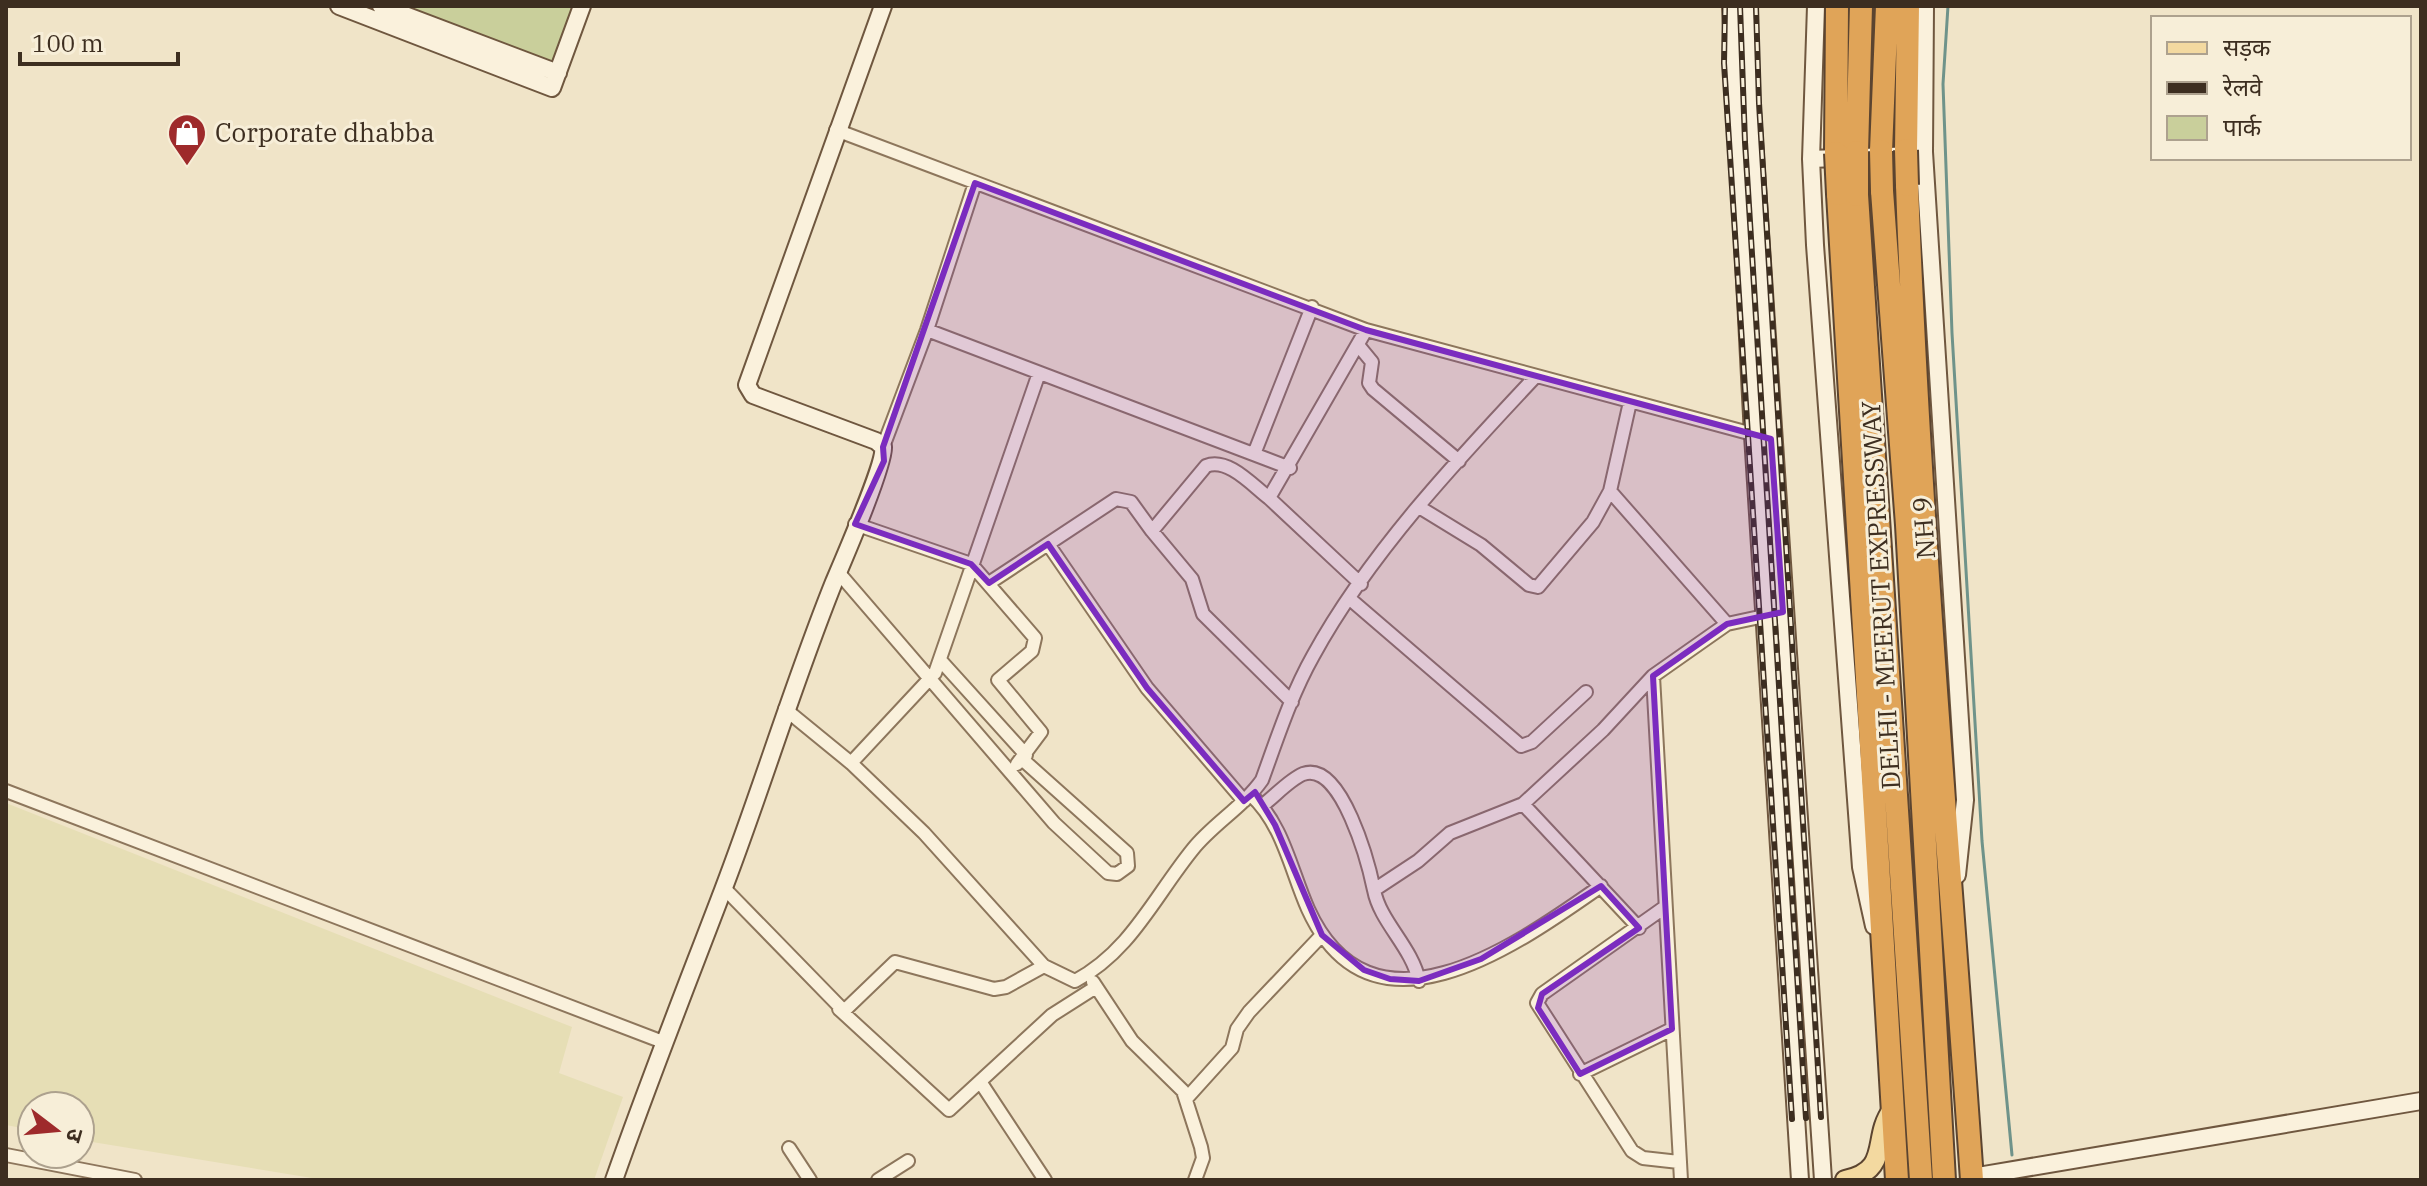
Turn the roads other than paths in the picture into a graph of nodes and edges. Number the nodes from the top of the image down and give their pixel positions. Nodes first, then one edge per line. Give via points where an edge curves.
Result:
1 (339, 6) edge
2 (381, 6) edge
3 (582, 6) edge
4 (883, 6) edge
5 (1731, 6) edge
6 (1745, 6) edge
7 (1816, 6) edge
8 (1837, 6) edge
9 (1861, 6) edge
10 (1887, 6) edge
11 (1908, 6) edge
12 (1925, 6) edge
13 (555, 80) junction
14 (836, 130) junction
15 (1915, 151) junction
16 (1846, 153) junction
17 (1811, 159) junction
18 (1916, 182) junction
19 (975, 183) junction
20 (1813, 189) junction
21 (1848, 195) junction
22 (1312, 307) junction
23 (927, 330) junction
24 (1366, 330) junction
25 (1358, 345) junction
26 (1039, 373) junction
27 (1536, 376) junction
28 (1630, 402) junction
29 (1753, 435) junction
30 (1771, 439) junction
31 (883, 447) junction
32 (1254, 454) junction
33 (1459, 461) junction
34 (1290, 468) junction
35 (1610, 491) junction
36 (1269, 498) junction
37 (1419, 507) junction
38 (855, 524) junction
39 (1152, 531) junction
40 (1048, 544) junction
41 (971, 564) junction
42 (838, 572) junction
43 (989, 583) junction
44 (1361, 584) junction
45 (1350, 599) junction
46 (1783, 612) junction
47 (1766, 615) junction
48 (1727, 624) junction
49 (941, 661) junction
50 (1653, 676) junction
51 (929, 681) junction
52 (1586, 692) dead end
53 (1292, 702) junction
54 (785, 709) junction
55 (1024, 757) junction
56 (851, 763) junction
57 (1009, 772) junction
58 (6, 791) edge
59 (1248, 798) junction
60 (1523, 804) junction
61 (1263, 805) junction
62 (1601, 886) junction
63 (724, 888) junction
64 (1374, 890) junction
65 (1665, 907) junction
66 (1639, 928) junction
67 (1322, 935) junction
68 (1044, 966) junction
69 (1882, 967) junction
70 (1087, 973) junction
71 (1419, 981) junction
72 (1096, 987) junction
73 (839, 1009) junction
74 (1672, 1029) junction
75 (663, 1042) junction
76 (1580, 1074) junction
77 (981, 1083) junction
78 (1186, 1099) junction
79 (2421, 1101) edge
80 (1892, 1110) junction
81 (789, 1148) dead end
82 (6, 1155) edge
83 (908, 1161) dead end
84 (1679, 1162) junction
85 (1983, 1178) edge
86 (135, 1180) edge
87 (614, 1180) edge
88 (810, 1180) edge
89 (878, 1180) edge
90 (1045, 1180) edge
91 (1195, 1180) edge
92 (1681, 1180) edge
93 (1800, 1180) edge
94 (1823, 1180) edge
95 (1845, 1180) edge
96 (1897, 1180) edge
97 (1921, 1180) edge
98 (1944, 1180) edge

1 - 13 street
2 - 13 street
3 - 13 street
4 - 14 street
5 - 29 street
6 - 30 street
7 - 17 street
8 - 16 highway
9 - 16 highway, DELHI - MEERUT EXPRESSWAY
10 - 98 highway, DELHI - MEERUT EXPRESSWAY, bridge via 1882,191 1907,525
11 - 15 highway
12 - 15 street
14 - 19 street
14 - 31 street via 747,385 753,395 868,436
15 - 17 street via 1912,156
15 - 18 highway, bridge
16 - 21 highway, DELHI - MEERUT EXPRESSWAY, bridge
17 - 20 street
18 - 20 street
18 - 85 highway via 1913,354 1942,807
19 - 22 street
19 - 23 street
20 - 69 street via 1861,867
21 - 69 highway
21 - 97 highway, DELHI - MEERUT EXPRESSWAY
22 - 24 street
22 - 32 street
23 - 26 street
23 - 31 street
24 - 25 street
24 - 27 street
25 - 33 street via 1372,362 1373,389
25 - 34 street
26 - 32 street
26 - 41 street
27 - 28 street
27 - 33 street
28 - 29 street
28 - 35 street
29 - 30 street
29 - 47 street
30 - 46 street
31 - 38 street via 884,461
32 - 34 street
33 - 37 street
34 - 36 street
35 - 37 street via 1593,522 1538,587
35 - 48 street
36 - 39 street via 1215,462
36 - 44 street
37 - 44 street
38 - 41 street
38 - 42 street
39 - 40 street via 1131,502 1116,499
39 - 53 street via 1192,579 1203,614
40 - 43 street
40 - 59 street via 1147,688
41 - 43 street
41 - 49 street
42 - 51 street
42 - 54 street
43 - 55 street via 1035,638 1032,651 998,680 1041,732
44 - 45 street
45 - 52 street via 1521,746
45 - 53 street via 1312,658
46 - 47 street
46 - 94 street
47 - 48 street
47 - 93 street
48 - 50 street
49 - 51 street
49 - 55 street
50 - 60 street
50 - 65 street
51 - 56 street
51 - 57 street
53 - 59 street via 1262,780
54 - 56 street
54 - 63 street
55 - 57 street
55 - 57 street via 1127,853 1128,866 1117,874 1101,868
56 - 68 street via 924,833
58 - 75 street
59 - 61 street
59 - 70 street via 1192,850 1128,940
60 - 62 street
60 - 64 street via 1450,833
61 - 64 street via 1302,775 1324,779 1346,806 1362,841
61 - 67 street
62 - 66 street
62 - 71 street via 1514,944
63 - 73 street
63 - 75 street
64 - 71 street via 1376,902 1407,947
65 - 66 street
65 - 74 street
66 - 76 street via 1538,999 1538,1008
67 - 71 street via 1337,953 1364,970
67 - 78 street via 1249,1012 1232,1048
68 - 70 street via 1068,980
68 - 73 street via 994,989 895,962 850,1008
69 - 80 highway
70 - 72 street
72 - 77 street via 1052,1015
72 - 78 street via 1126,1033 1176,1080
73 - 77 street via 949,1110
74 - 76 street
74 - 84 street
75 - 87 street
76 - 84 street via 1632,1151 1643,1158
77 - 90 street
78 - 91 street via 1203,1158
79 - 85 street
80 - 95 main road via 1884,1121 1876,1162
80 - 96 highway
81 - 88 street
82 - 86 street
83 - 89 street
84 - 92 street

